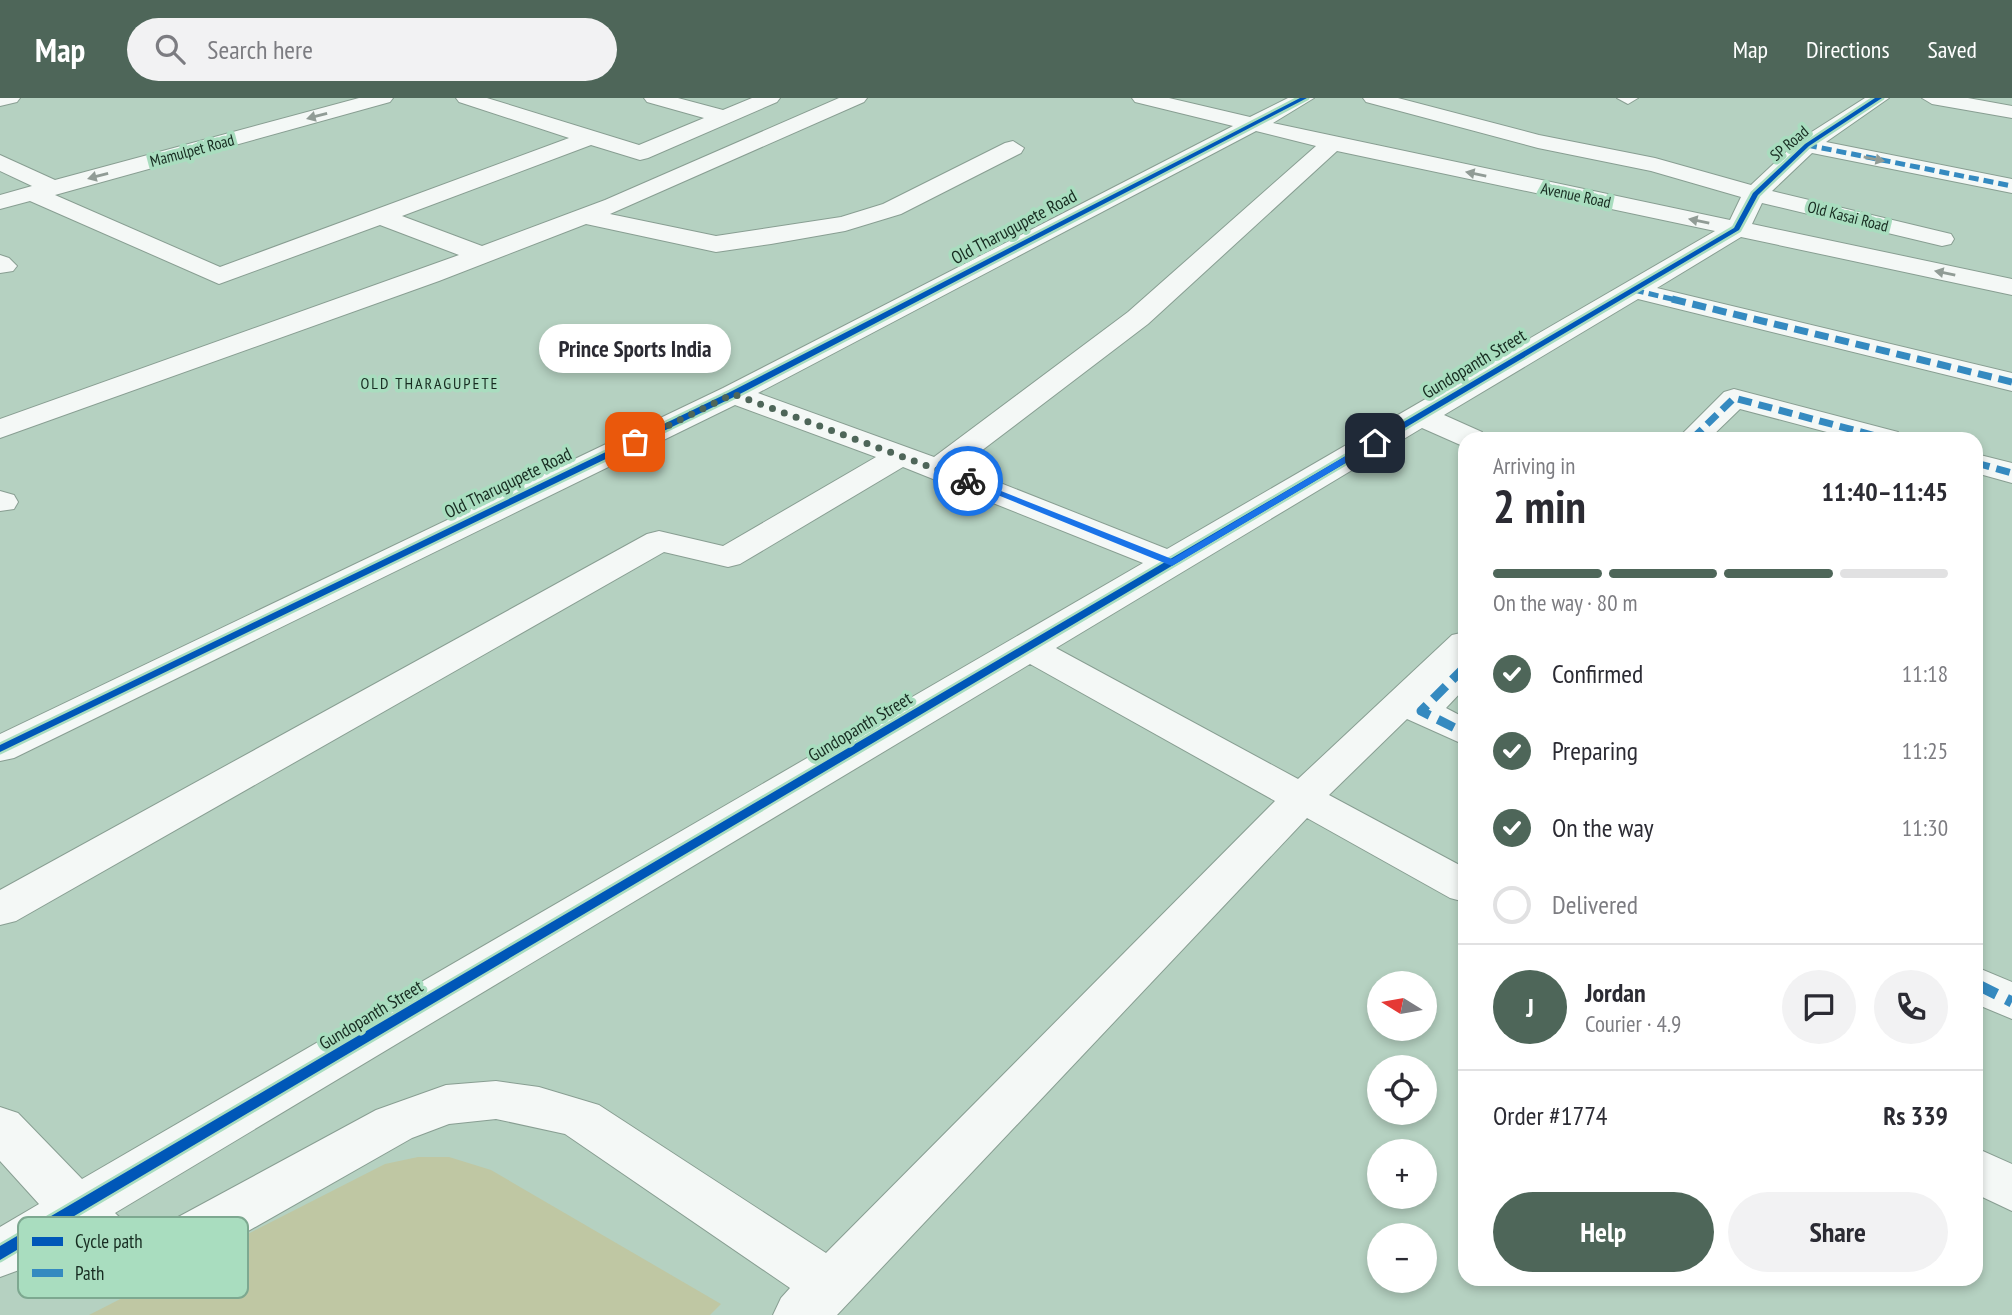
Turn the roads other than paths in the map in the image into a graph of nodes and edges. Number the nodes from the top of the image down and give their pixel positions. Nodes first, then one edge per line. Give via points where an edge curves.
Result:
1 (10, 98) edge
2 (383, 98) edge
3 (466, 98) edge
4 (654, 98) edge
5 (770, 98) edge
6 (857, 98) edge
7 (1142, 98) edge
8 (1304, 98) edge
9 (1373, 98) edge
10 (1879, 98) edge
11 (1932, 98) edge
12 (0, 100) edge
13 (2012, 112) edge
14 (725, 117) junction
15 (1251, 123) junction
16 (590, 138) junction
17 (1332, 142) junction
18 (1807, 145) junction
19 (1013, 148) dead end
20 (0, 162) edge
21 (2012, 186) edge
22 (44, 191) junction
23 (1755, 194) junction
24 (0, 202) edge
25 (379, 216) junction
26 (583, 216) junction
27 (1737, 229) junction
28 (1941, 239) dead end
29 (482, 255) junction
30 (2012, 287) edge
31 (1634, 290) junction
32 (2012, 382) edge
33 (733, 394) junction
34 (1420, 416) junction
35 (8, 419) edge
36 (1699, 432) edge
37 (1861, 432) edge
38 (1458, 433) edge
39 (901, 454) junction
40 (1983, 465) edge
41 (938, 469) junction
42 (2012, 473) edge
43 (1172, 563) junction
44 (1028, 648) junction
45 (1458, 650) edge
46 (1458, 674) edge
47 (1458, 730) edge
48 (0, 749) edge
49 (1302, 798) junction
50 (1458, 883) edge
51 (0, 910) edge
52 (1983, 988) edge
53 (2012, 1002) edge
54 (0, 1127) edge
55 (1983, 1173) edge
56 (2012, 1189) edge
57 (77, 1209) junction
58 (63, 1217) edge
59 (84, 1217) edge
60 (227, 1217) edge
61 (18, 1243) edge
62 (0, 1254) edge
63 (816, 1300) edge

1 - 12 street
2 -> 22 street, Mamulpet Road
3 - 16 street
4 - 14 street
5 - 14 street
6 - 26 street
7 - 15 street, Avenue Road
8 - 15 street, Old Tharugupete Road
9 - 23 street, Old Kasai Road via 1538,141 1655,165
10 - 18 street, SP Road
11 - 13 street
14 - 16 street via 640,153
15 - 17 street, Avenue Road
15 - 33 street, Old Tharugupete Road
16 - 25 street
27 -> 17 street, Avenue Road
17 - 41 street via 1138,318
18 -> 21 street
18 - 23 street, SP Road
19 - 26 street via 891,209 845,224 771,237 716,244
20 - 22 street
22 - 24 street, Mamulpet Road
22 - 25 street via 219,276
23 - 27 street, SP Road
23 - 28 street, Old Kasai Road
25 - 29 street
26 - 29 street
30 -> 27 street, Avenue Road
27 - 31 street, Gundopanth Street
29 - 35 street
31 - 32 street
31 - 34 street, Gundopanth Street
33 - 39 street
33 - 48 street, Old Tharugupete Road
34 - 38 street
34 - 43 street, Gundopanth Street
36 - 37 street via 1734,398
39 - 41 street
39 - 51 street via 728,557 659,541
40 - 42 street
41 - 43 street
43 - 44 street, Gundopanth Street
44 - 49 street
44 - 57 street, Gundopanth Street
45 - 49 street
46 - 47 street via 1420,711
49 - 50 street
49 - 63 street
52 - 53 street
54 - 57 street
55 - 56 street
57 - 58 street, Gundopanth Street
57 - 59 street
60 - 63 street via 394,1124 446,1105 496,1100 581,1119
61 - 62 street, Gundopanth Street

